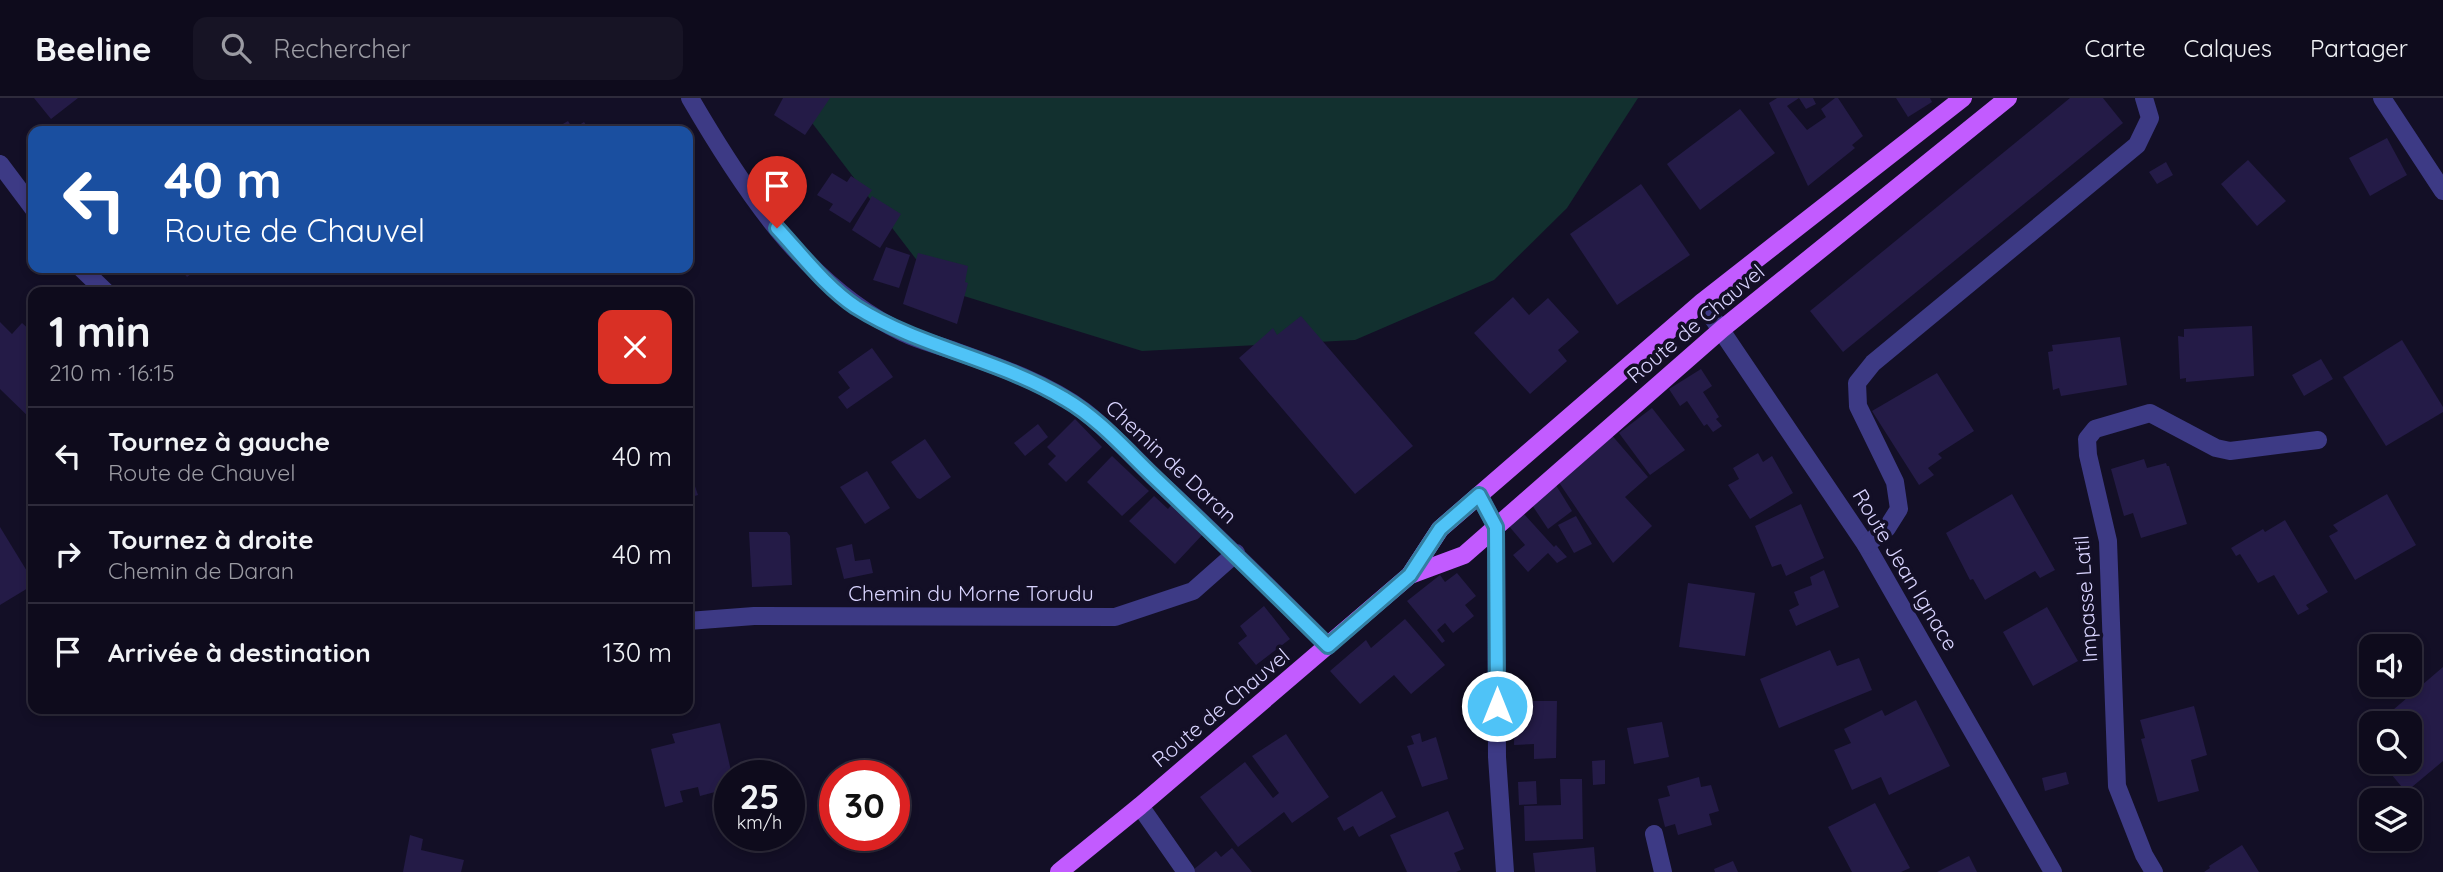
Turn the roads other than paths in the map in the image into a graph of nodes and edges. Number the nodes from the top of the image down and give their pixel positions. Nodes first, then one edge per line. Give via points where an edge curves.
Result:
1 (690, 98) edge
2 (1963, 98) edge
3 (2008, 98) edge
4 (2144, 98) edge
5 (2382, 98) edge
6 (0, 164) edge
7 (2443, 191) edge
8 (28, 201) edge
9 (86, 273) edge
10 (101, 287) edge
11 (1702, 302) junction
12 (1721, 329) junction
13 (2318, 440) dead end
14 (1479, 495) junction
15 (1496, 527) junction
16 (1866, 545) junction
17 (1236, 554) junction
18 (1410, 575) junction
19 (693, 621) edge
20 (1328, 646) junction
21 (1140, 806) junction
22 (1654, 834) dead end
23 (1059, 872) edge
24 (1186, 872) edge
25 (1504, 872) edge
26 (1663, 872) edge
27 (2053, 872) edge
28 (2154, 872) edge

1 - 17 street, Chemin de Daran via 770,219 822,278 855,306 905,334 1064,398 1085,412
2 - 11 main road, Route de Chauvel
3 - 12 main road, Route de Chauvel
4 - 16 street via 2150,118 2137,145 1873,363 1857,383 1858,406 1895,482 1899,509 1887,528
5 - 7 street
6 - 8 street
9 - 10 street
11 - 12 street, Route Jean Ignace
11 - 14 main road, Route de Chauvel
12 - 15 main road, Route de Chauvel
12 - 16 street, Route Jean Ignace
13 - 28 street, Impasse Latil via 2230,452 2150,413 2095,429 2087,439 2108,541 2117,786
14 - 15 street
14 - 18 main road, Route de Chauvel via 1440,529
15 - 18 main road, Route de Chauvel via 1464,555
15 - 25 street via 1497,757
16 - 27 street, Route Jean Ignace
17 - 19 street, Chemin du Morne Torudu via 1193,591 1115,617 754,616
17 - 20 street, Chemin de Daran
18 - 20 main road, Route de Chauvel
20 - 21 main road, Route de Chauvel
21 - 23 main road, Route de Chauvel
21 - 24 street
22 - 26 street

